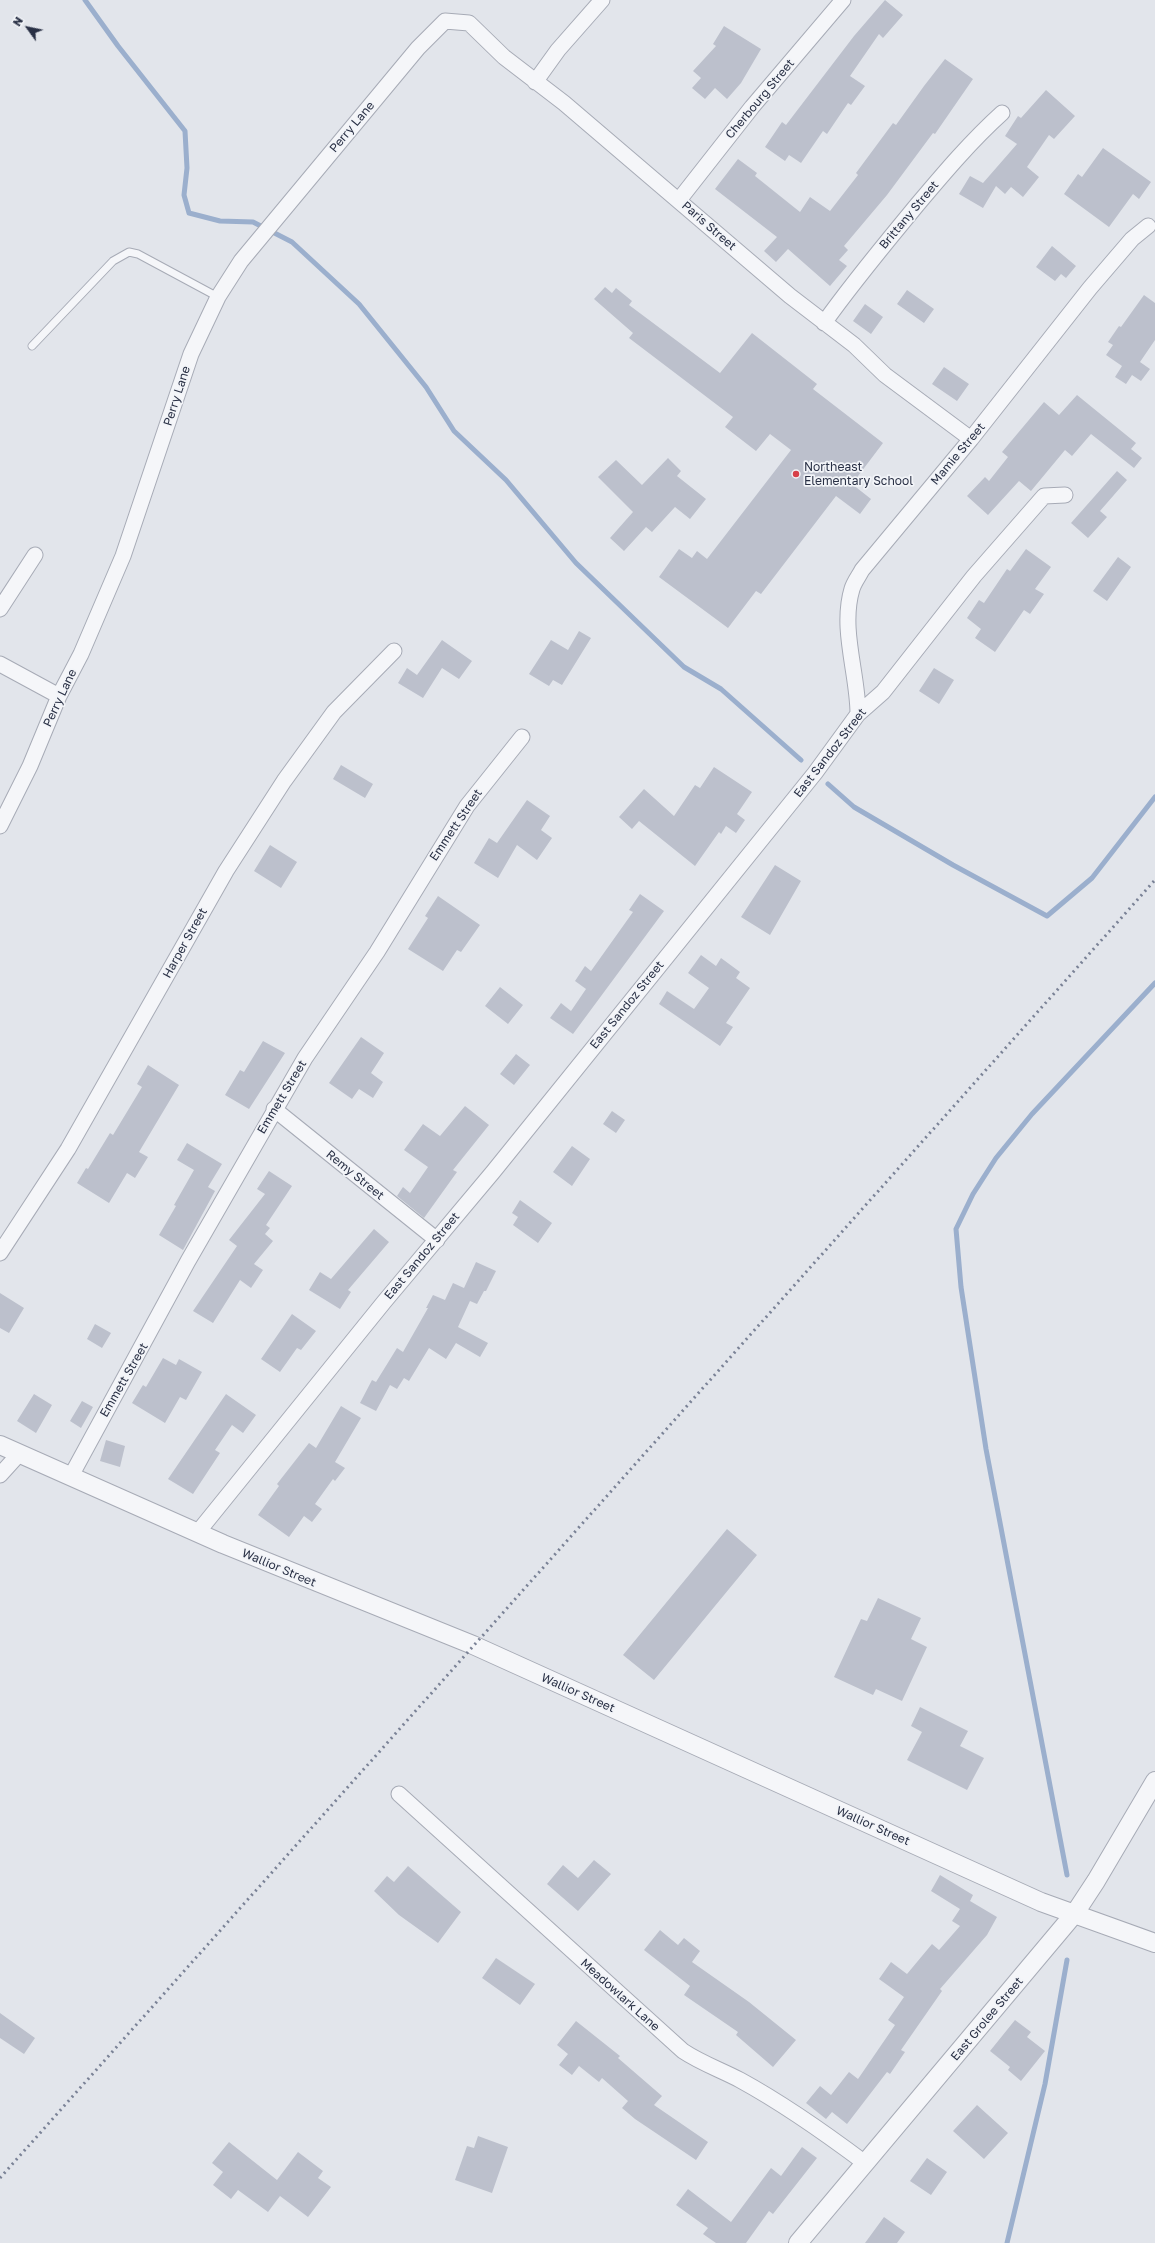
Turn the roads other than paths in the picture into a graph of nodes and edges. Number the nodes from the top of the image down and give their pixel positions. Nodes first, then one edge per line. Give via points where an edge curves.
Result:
1 (602, 0) edge
2 (843, 0) edge
3 (445, 21) joint
4 (535, 82) junction
5 (1002, 113) dead end
6 (679, 200) junction
7 (1148, 226) dead end
8 (218, 297) junction
9 (824, 323) junction
10 (32, 346) dead end
11 (971, 439) junction
12 (1065, 495) dead end
13 (35, 555) dead end
14 (0, 609) edge
15 (394, 651) dead end
16 (0, 664) edge
17 (59, 696) junction
18 (858, 714) junction
19 (522, 737) dead end
20 (0, 826) edge
21 (274, 1109) junction
22 (437, 1240) junction
23 (0, 1252) edge
24 (0, 1444) edge
25 (19, 1454) junction
26 (0, 1475) edge
27 (71, 1476) junction
28 (198, 1532) junction
29 (1155, 1781) edge
30 (399, 1794) dead end
31 (1075, 1913) junction
32 (1155, 1942) edge
33 (865, 2164) junction
34 (798, 2243) edge

1 - 4 street via 558,50
2 - 6 street, Cherbourg Street via 747,113
3 - 4 street, Paris Street via 469,23 504,57
3 - 8 street, Perry Lane via 418,48 241,260
4 - 6 street, Paris Street
5 - 9 street, Brittany Street via 954,162 872,259
6 - 9 street, Paris Street
7 - 11 street, Mamie Street via 1132,239 1090,288
8 - 10 lane via 138,254 129,252 113,261
8 - 17 street, Perry Lane via 191,354 123,556 81,654
9 - 11 street, Paris Street via 885,375
11 - 18 street, Mamie Street via 888,536 862,570 852,589 848,632 858,692
12 - 18 street, East Sandoz Street via 1044,496 1029,511 883,692
13 - 14 street
15 - 23 street, Harper Street via 334,712 284,781 226,871 68,1149
16 - 17 street
17 - 20 street, Perry Lane via 30,766
18 - 22 street, East Sandoz Street via 815,773
19 - 21 street, Emmett Street via 467,806 377,952 305,1058
21 - 22 street, Remy Street
21 - 27 street, Emmett Street
22 - 28 street, East Sandoz Street
24 - 25 street, Wallior Street
25 - 26 street
25 - 27 street, Wallior Street
27 - 28 street, Wallior Street
28 - 31 street, Wallior Street via 473,1645 1041,1902
29 - 31 street, East Grolee Street
30 - 33 street, Meadowlark Lane via 683,2051 740,2080 829,2136
31 - 32 street, Wallior Street
31 - 33 street, East Grolee Street
33 - 34 street, East Grolee Street

